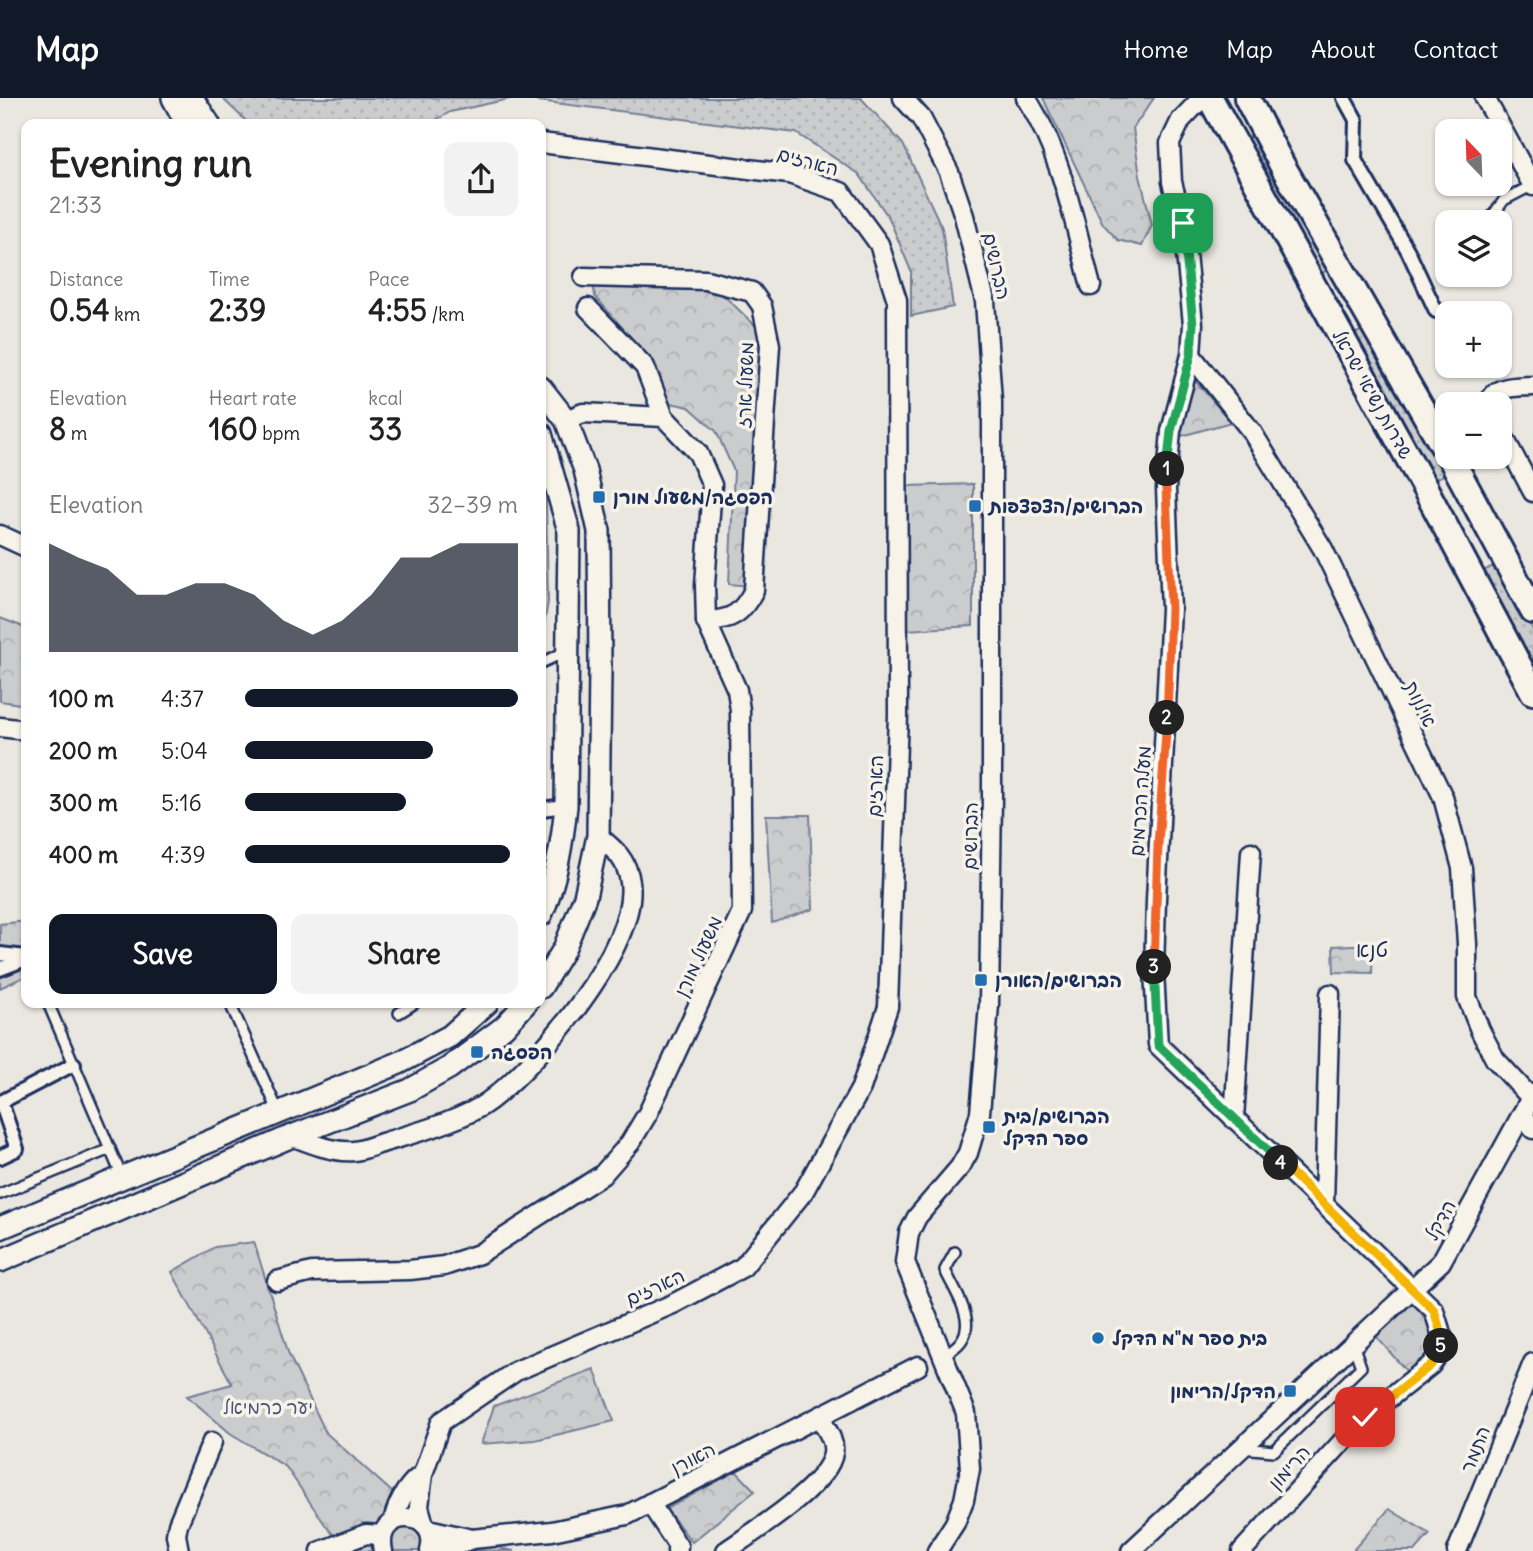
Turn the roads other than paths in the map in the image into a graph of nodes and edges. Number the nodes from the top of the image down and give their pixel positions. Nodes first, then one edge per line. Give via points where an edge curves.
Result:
1 (173, 98) edge
2 (192, 98) edge
3 (903, 98) edge
4 (1026, 98) edge
5 (1202, 98) edge
6 (1210, 98) edge
7 (1247, 98) edge
8 (1344, 98) edge
9 (1485, 98) edge
10 (184, 119) edge
11 (206, 119) edge
12 (546, 144) edge
13 (1533, 186) edge
14 (1497, 210) edge
15 (584, 277) dead end
16 (1091, 286) dead end
17 (588, 308) dead end
18 (1435, 309) edge
19 (1191, 355) junction
20 (1533, 386) edge
21 (1496, 392) edge
22 (546, 395) edge
23 (664, 416) junction
24 (566, 421) junction
25 (546, 431) edge
26 (1435, 432) edge
27 (546, 451) edge
28 (1512, 453) edge
29 (1456, 469) edge
30 (1533, 492) edge
31 (0, 535) edge
32 (21, 545) edge
33 (1533, 611) edge
34 (706, 621) junction
35 (569, 650) junction
36 (546, 661) edge
37 (1533, 692) edge
38 (0, 727) edge
39 (21, 729) edge
40 (566, 807) junction
41 (546, 809) edge
42 (598, 836) junction
43 (1251, 852) dead end
44 (546, 904) edge
45 (0, 954) edge
46 (21, 957) edge
47 (21, 960) edge
48 (0, 969) edge
49 (546, 979) edge
50 (1330, 994) dead end
51 (50, 1008) edge
52 (232, 1008) dead end
53 (407, 1008) edge
54 (481, 1008) edge
55 (521, 1008) edge
56 (399, 1013) dead end
57 (74, 1064) junction
58 (1529, 1102) edge
59 (279, 1113) junction
60 (1234, 1119) junction
61 (1533, 1129) edge
62 (292, 1136) junction
63 (110, 1149) junction
64 (0, 1157) edge
65 (122, 1177) junction
66 (0, 1194) edge
67 (1324, 1203) junction
68 (0, 1228) edge
69 (955, 1252) dead end
70 (0, 1261) edge
71 (277, 1281) dead end
72 (1413, 1289) junction
73 (1353, 1343) junction
74 (944, 1354) junction
75 (1533, 1363) edge
76 (918, 1366) dead end
77 (820, 1418) junction
78 (212, 1442) dead end
79 (1240, 1448) junction
80 (423, 1474) junction
81 (650, 1503) junction
82 (426, 1527) junction
83 (386, 1536) edge
84 (472, 1539) junction
85 (681, 1549) edge
86 (179, 1551) edge
87 (321, 1551) edge
88 (430, 1551) edge
89 (439, 1551) edge
90 (726, 1551) edge
91 (937, 1551) edge
92 (1131, 1551) edge
93 (1242, 1551) edge
94 (1457, 1551) edge

1 - 10 street
2 - 11 street
3 - 74 street, הברושים via 921,118 949,172 964,216 985,301 992,401 992,822 989,1005 982,1100 968,1153 918,1217 905,1249 905,1262
4 - 16 street via 1062,175
5 - 19 street, מעלה הכרמים via 1181,120 1170,143 1172,182 1183,223 1193,324
6 - 37 main road, שדרות נשיאי ישראל
7 - 26 main road, שדרות נשיאי ישראל
8 - 18 street via 1356,120 1355,160 1408,251
9 - 13 street
12 - 80 street, הארזים via 789,174 841,191 879,244 897,300 898,715 888,1007 861,1088 804,1191 743,1267 673,1304 516,1371 441,1422
13 - 14 lane via 1504,200
15 - 34 street, משעול ארז via 706,280 752,292 762,306 770,345 754,590 744,609 723,621
17 - 23 street via 645,367
19 - 58 street, אילנות via 1252,432 1323,549 1443,797 1462,868 1467,997 1495,1059
19 - 60 street, מעלה הכרמים via 1171,431 1166,489 1171,609 1154,971 1158,1045
20 - 21 street
22 - 24 street
23 - 24 street via 583,413
23 - 34 street, משעול מורן via 698,453 712,485
24 - 25 street
24 - 42 street via 585,470 599,531
27 - 35 street via 569,531
28 - 30 street
29 - 33 main road, שדרות נשיאי ישראל
31 - 32 street
34 - 71 street, משעול מורן via 737,690 740,710 742,911 630,1143 603,1175 480,1254 444,1266 312,1272
35 - 36 lane
35 - 40 street
38 - 39 street
40 - 41 street
40 - 44 street via 563,841
42 - 49 street via 585,897
42 - 62 street via 620,853 630,881 629,905 601,972 529,1066 475,1109 365,1148 335,1150
43 - 60 street
45 - 46 street
47 - 48 street
50 - 67 street
51 - 57 lane
52 - 59 lane
53 - 56 lane
54 - 59 street via 450,1036 400,1063
55 - 62 street via 449,1068 410,1090
57 - 63 lane
57 - 64 street via 1,1102 17,1149
58 - 61 street
58 - 72 street, הדקל via 1441,1262
59 - 62 street
59 - 65 street
60 - 67 street, מעלה הכרמים
62 - 70 street
63 - 65 lane
63 - 66 lane
65 - 68 street
67 - 72 street, מעלה הכרמים
69 - 74 lane via 945,1270 966,1313 967,1330 954,1349
72 - 73 street, הדקל
72 - 93 street, הרימון via 1434,1310 1443,1340 1440,1352 1431,1365 1365,1417
73 - 79 street, הדקל
73 - 79 lane via 1361,1367 1274,1451
74 - 91 street, הברושים via 966,1413 970,1469 955,1523
75 - 94 street, התמר
76 - 77 street, האורן
77 - 81 street, האורן
77 - 90 street via 834,1450 831,1462 796,1501
78 - 86 street via 178,1524
79 - 92 street, הדקל
80 - 82 street, הארזים via 419,1507
80 - 83 street, הארזים via 412,1481 398,1504
81 - 84 street, האורן via 627,1515 552,1531
81 - 85 street
82 - 83 street, האורן via 405,1517
82 - 84 street, האורן
82 - 88 street, הארזים via 432,1539
83 - 87 street, האורן via 366,1534
84 - 89 street, האורן

